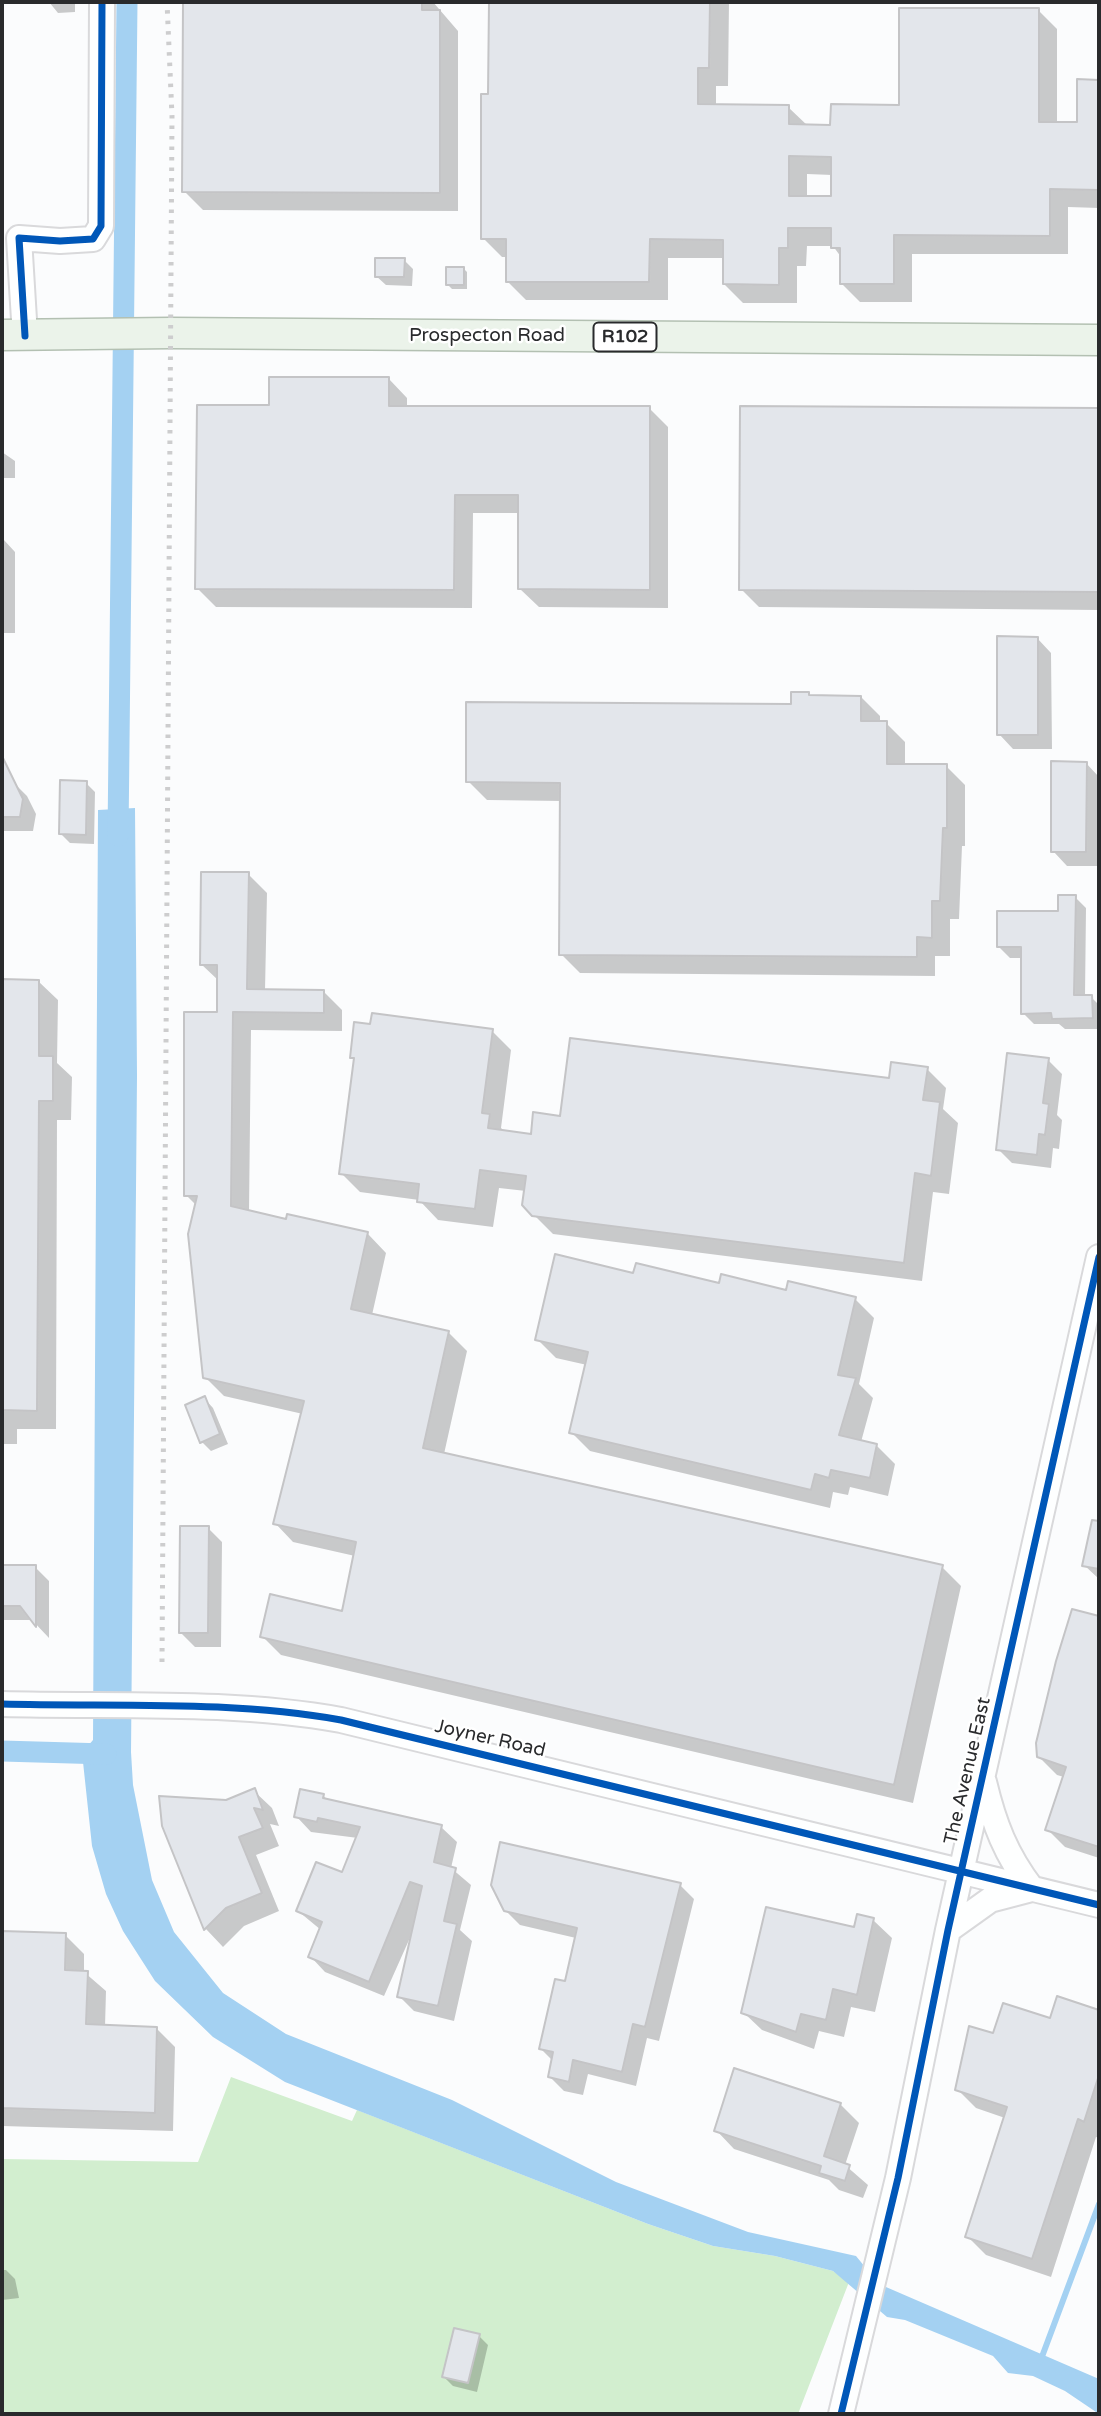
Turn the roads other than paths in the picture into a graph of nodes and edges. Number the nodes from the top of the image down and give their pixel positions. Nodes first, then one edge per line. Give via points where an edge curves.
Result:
1 (102, 2) edge
2 (14, 335) edge
3 (1099, 341) edge
4 (1099, 1257) edge
5 (2, 1704) edge
6 (982, 1777) junction
7 (961, 1872) junction
8 (1032, 1889) junction
9 (1099, 1905) edge
10 (948, 1930) junction
11 (841, 2414) edge

1 - 2 street via 101,226 93,239 19,238
2 - 3 main road, Prospecton Road / R102
4 - 6 street, The Avenue East
5 - 7 street, Joyner Road via 150,1703 282,1710 341,1720
6 - 7 street, The Avenue East
6 - 8 street via 1000,1840
7 - 8 street, Joyner Road
7 - 10 street, The Avenue East
8 - 9 street, Joyner Road
8 - 10 street via 990,1900
10 - 11 street, The Avenue East via 898,2178

